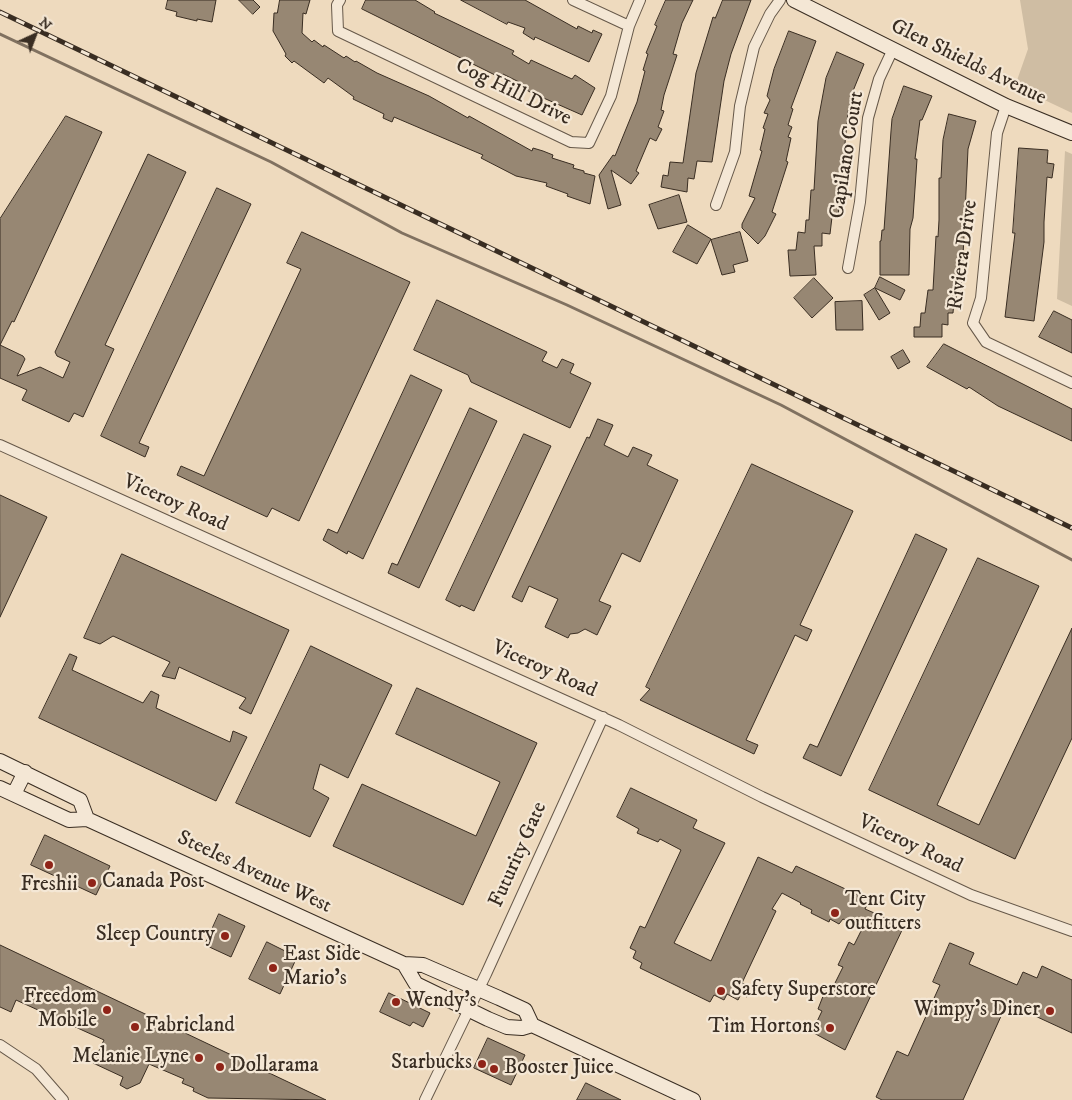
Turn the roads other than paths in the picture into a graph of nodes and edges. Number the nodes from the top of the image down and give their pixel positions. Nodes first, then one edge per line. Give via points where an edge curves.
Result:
1 (340, 0) edge
2 (573, 0) edge
3 (640, 0) edge
4 (780, 0) edge
5 (794, 0) edge
6 (629, 26) junction
7 (893, 49) junction
8 (1006, 106) junction
9 (1072, 133) edge
10 (716, 205) dead end
11 (848, 268) dead end
12 (1072, 383) edge
13 (0, 445) edge
14 (603, 717) junction
15 (0, 761) edge
16 (25, 772) junction
17 (0, 788) edge
18 (14, 794) junction
19 (87, 819) junction
20 (1072, 931) edge
21 (404, 964) junction
22 (478, 988) junction
23 (468, 1008) junction
24 (532, 1025) junction
25 (0, 1045) edge
26 (63, 1100) edge
27 (425, 1100) edge
28 (693, 1100) edge

1 - 6 street, Cog Hill Drive via 337,5 338,31 572,142 589,143 611,96
2 - 6 street
3 - 6 street, Cog Hill Drive
4 - 10 street via 754,47 740,106 735,152
5 - 7 main road, Glen Shields Avenue
7 - 8 main road, Glen Shields Avenue
7 - 11 street, Capilano Court via 879,79 868,118 860,202
8 - 9 main road, Glen Shields Avenue
8 - 12 street, Riviera Drive via 997,133 981,298 973,323 986,342
13 - 14 street, Viceroy Road
14 - 20 street, Viceroy Road via 762,797 971,895
14 - 22 street, Futurity Gate
15 - 16 main road
16 - 18 main road
16 - 19 main road via 80,800
17 - 18 main road, Steeles Avenue West
18 - 19 main road, Steeles Avenue West via 70,820
19 - 21 main road, Steeles Avenue West
21 - 22 main road, Steeles Avenue West via 423,964
21 - 23 main road, Steeles Avenue West via 416,984
22 - 23 street, Futurity Gate
22 - 24 main road, Steeles Avenue West via 525,1010
23 - 24 main road, Steeles Avenue West via 508,1027
23 - 27 street, Futurity Gate
24 - 28 main road, Steeles Avenue West
25 - 26 street via 36,1069

